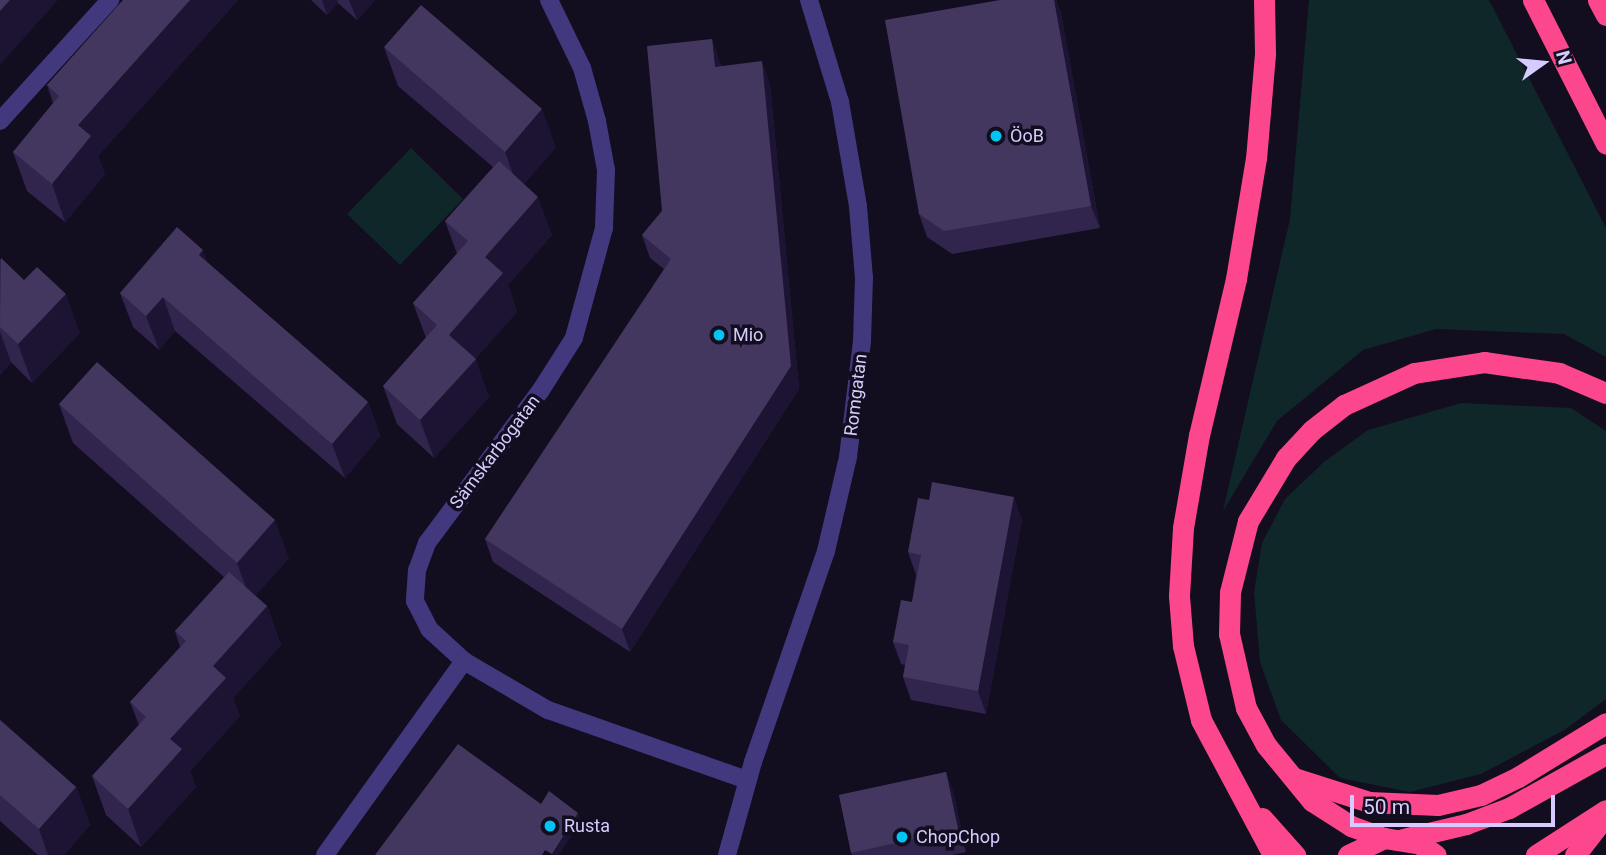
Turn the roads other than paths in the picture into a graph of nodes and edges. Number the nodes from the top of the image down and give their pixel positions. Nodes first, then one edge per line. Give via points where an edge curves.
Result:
1 (110, 0) edge
2 (549, 0) edge
3 (809, 0) edge
4 (1264, 0) edge
5 (1533, 0) edge
6 (1598, 0) edge
7 (1606, 15) edge
8 (0, 121) edge
9 (1606, 144) edge
10 (1606, 393) edge
11 (464, 661) junction
12 (1606, 723) edge
13 (1606, 754) edge
14 (1292, 777) junction
15 (747, 780) junction
16 (1240, 794) junction
17 (1606, 810) edge
18 (1606, 816) edge
19 (1394, 838) junction
20 (326, 855) edge
21 (727, 855) edge
22 (1273, 855) edge
23 (1294, 855) edge
24 (1348, 855) edge
25 (1436, 855) edge
26 (1536, 855) edge
27 (1575, 855) edge

1 - 8 street
2 - 11 street, Sämskarbogatan via 582,68 597,121 606,170 604,228 573,338 541,390 427,543 417,570 415,601 429,629
3 - 15 street, Romgatan via 840,102 858,206 864,278 862,341 848,457 826,551
4 - 16 highway via 1265,54 1256,158 1237,279 1199,435 1183,528 1179,596 1183,646 1198,707 1217,755
5 - 9 highway
6 - 7 highway
10 - 14 highway via 1559,373 1520,366 1449,365 1414,373 1344,405 1286,458 1248,521 1230,592 1228,634 1246,708 1266,745
11 - 15 street via 548,710
11 - 20 street
12 - 14 highway via 1518,777 1481,794 1438,805 1368,802
13 - 19 highway via 1509,808 1466,824
14 - 19 highway via 1312,801 1333,816
15 - 21 street, Romgatan
16 - 22 highway
16 - 23 highway
17 - 26 highway
18 - 27 highway
19 - 24 highway
19 - 25 highway

